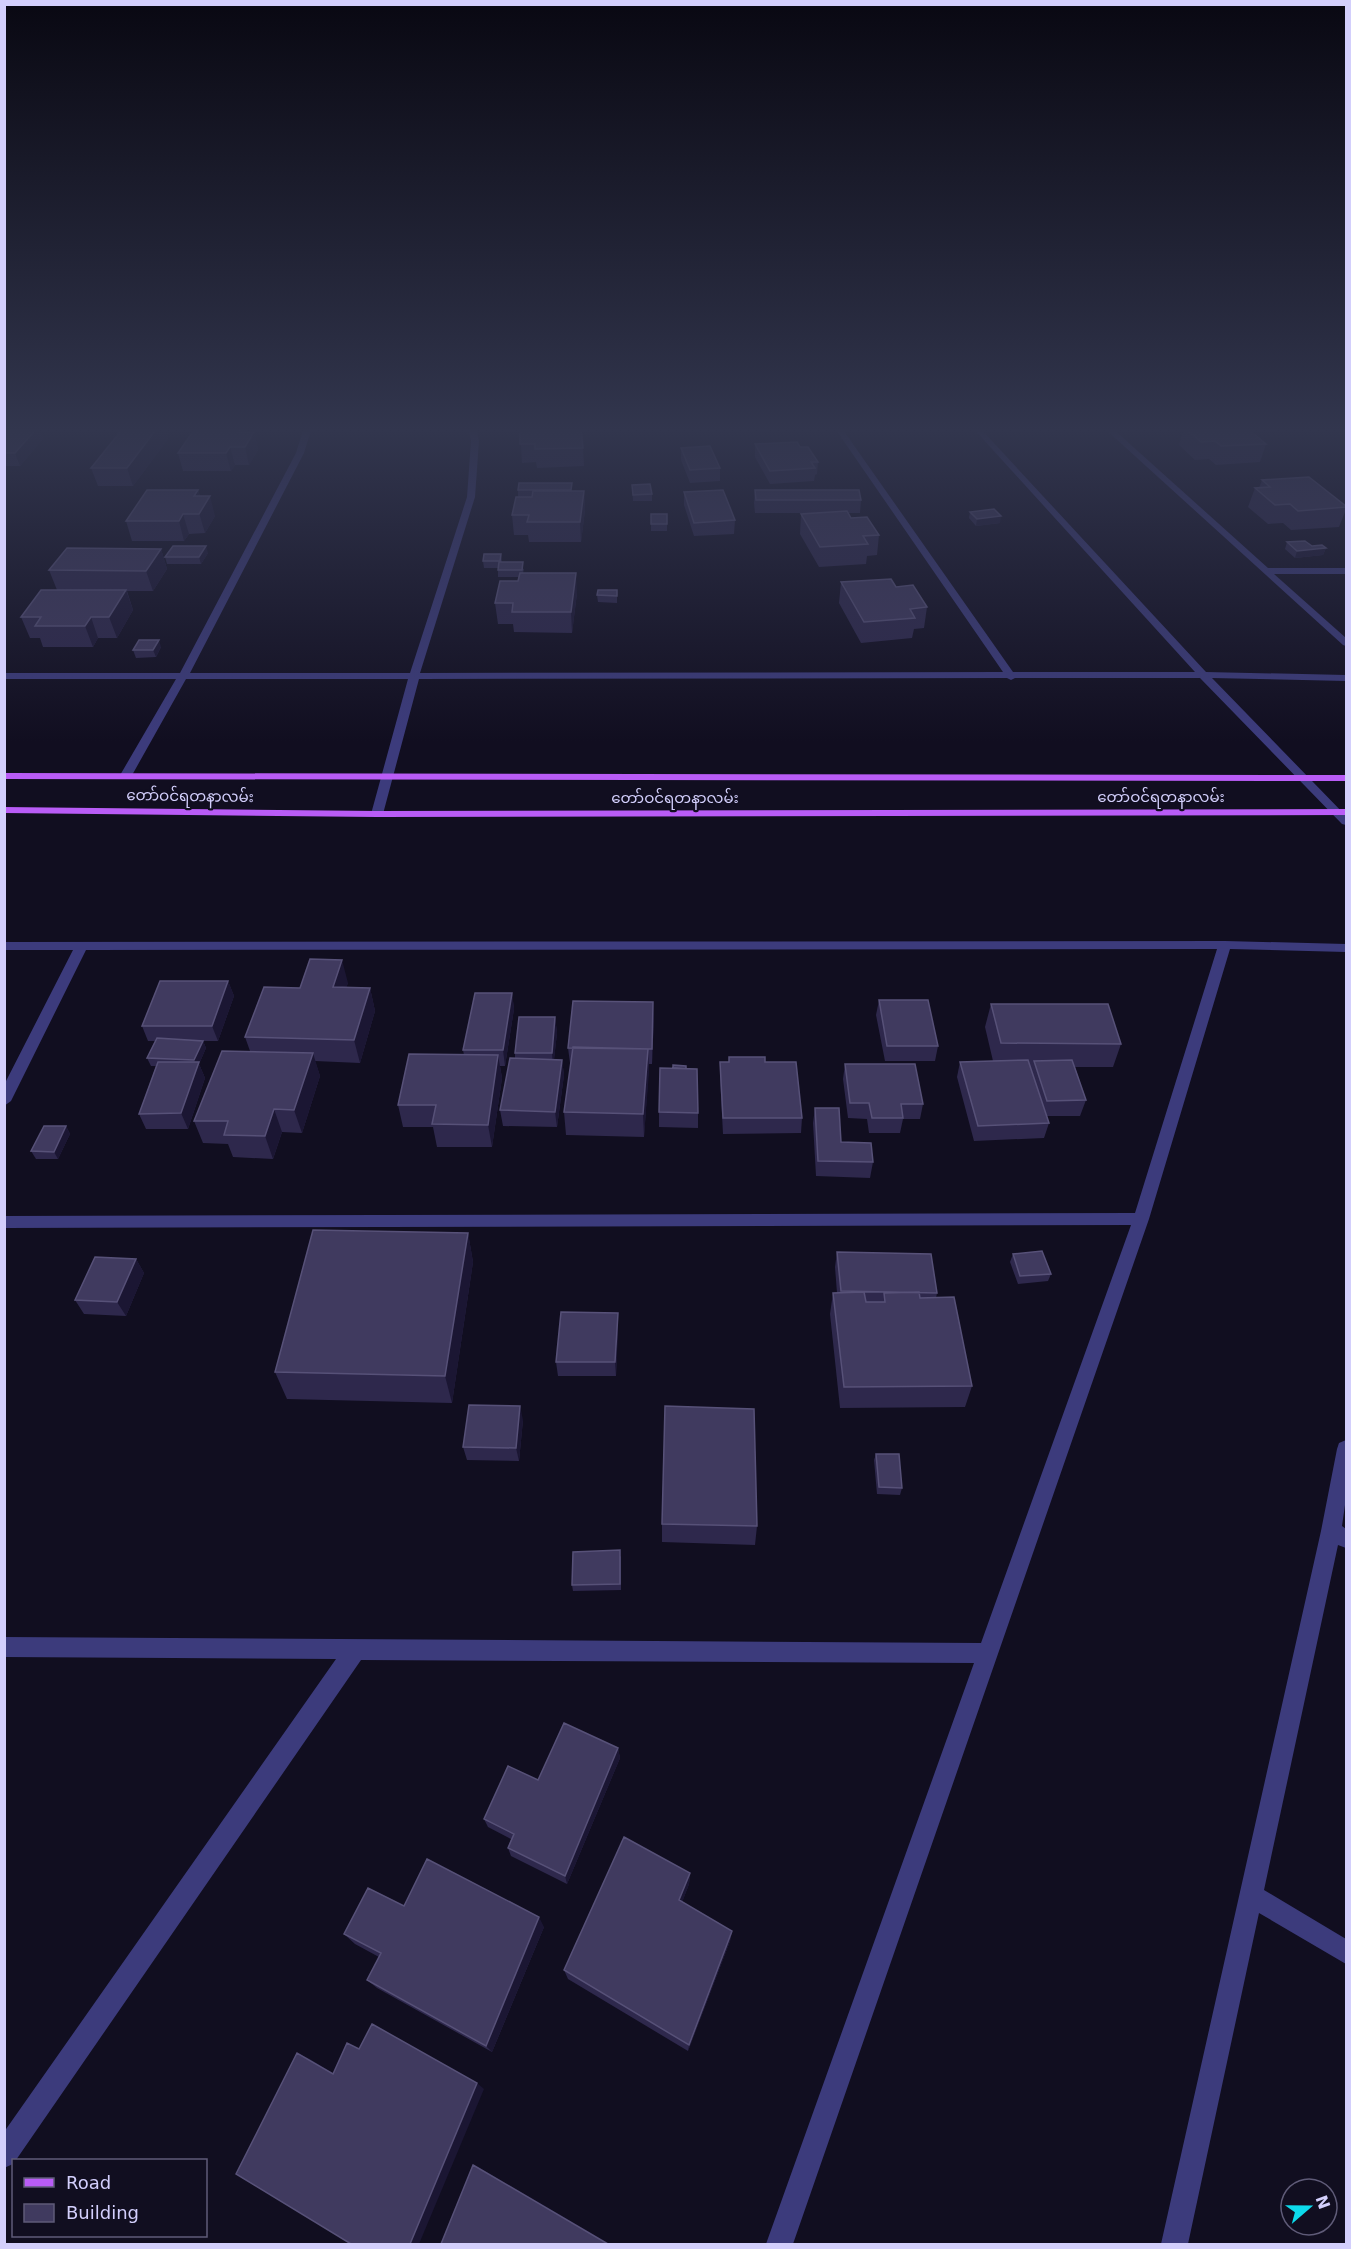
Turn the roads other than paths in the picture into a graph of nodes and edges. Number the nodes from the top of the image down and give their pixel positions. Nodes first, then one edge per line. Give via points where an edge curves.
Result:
1 (259, 532) edge
2 (460, 532) edge
3 (910, 532) edge
4 (1071, 532) edge
5 (1222, 532) edge
6 (1265, 571) junction
7 (1347, 571) edge
8 (1347, 643) edge
9 (1203, 675) junction
10 (4, 676) edge
11 (183, 676) junction
12 (414, 677) junction
13 (1011, 677) junction
14 (1347, 678) edge
15 (4, 777) edge
16 (125, 777) junction
17 (1303, 778) junction
18 (1347, 778) edge
19 (387, 779) junction
20 (4, 810) edge
21 (1342, 812) edge
22 (377, 814) junction
23 (1347, 822) edge
24 (1225, 945) junction
25 (4, 946) edge
26 (81, 946) junction
27 (1347, 948) edge
28 (4, 1101) edge
29 (1141, 1219) junction
30 (4, 1222) edge
31 (1347, 1449) edge
32 (1339, 1535) edge
33 (4, 1647) edge
34 (356, 1649) junction
35 (988, 1653) junction
36 (1252, 1896) junction
37 (1347, 1952) edge
38 (4, 2155) edge
39 (780, 2244) edge
40 (1174, 2244) edge

1 - 11 street
2 - 12 street
3 - 13 street
4 - 9 street
5 - 6 street
6 - 7 street
6 - 8 street
9 - 13 street
9 - 14 street
9 - 17 street
10 - 11 street
11 - 12 street
11 - 16 street
12 - 13 street
12 - 19 street
15 - 16 main road, တော်ဝင်ရတနာလမ်း
16 - 19 main road, တော်ဝင်ရတနာလမ်း
17 - 18 main road, တော်ဝင်ရတနာလမ်း
17 - 19 main road, တော်ဝင်ရတနာလမ်း
17 - 21 street
19 - 22 street
20 - 22 main road, တော်ဝင်ရတနာလမ်း
21 - 22 main road, တော်ဝင်ရတနာလမ်း
21 - 23 street
24 - 26 street
24 - 27 street
24 - 29 street
25 - 26 street
26 - 28 street
29 - 30 street
29 - 35 street
31 - 32 street
32 - 36 street
33 - 34 street
34 - 35 street
34 - 38 street
35 - 39 street
36 - 37 street
36 - 40 street

